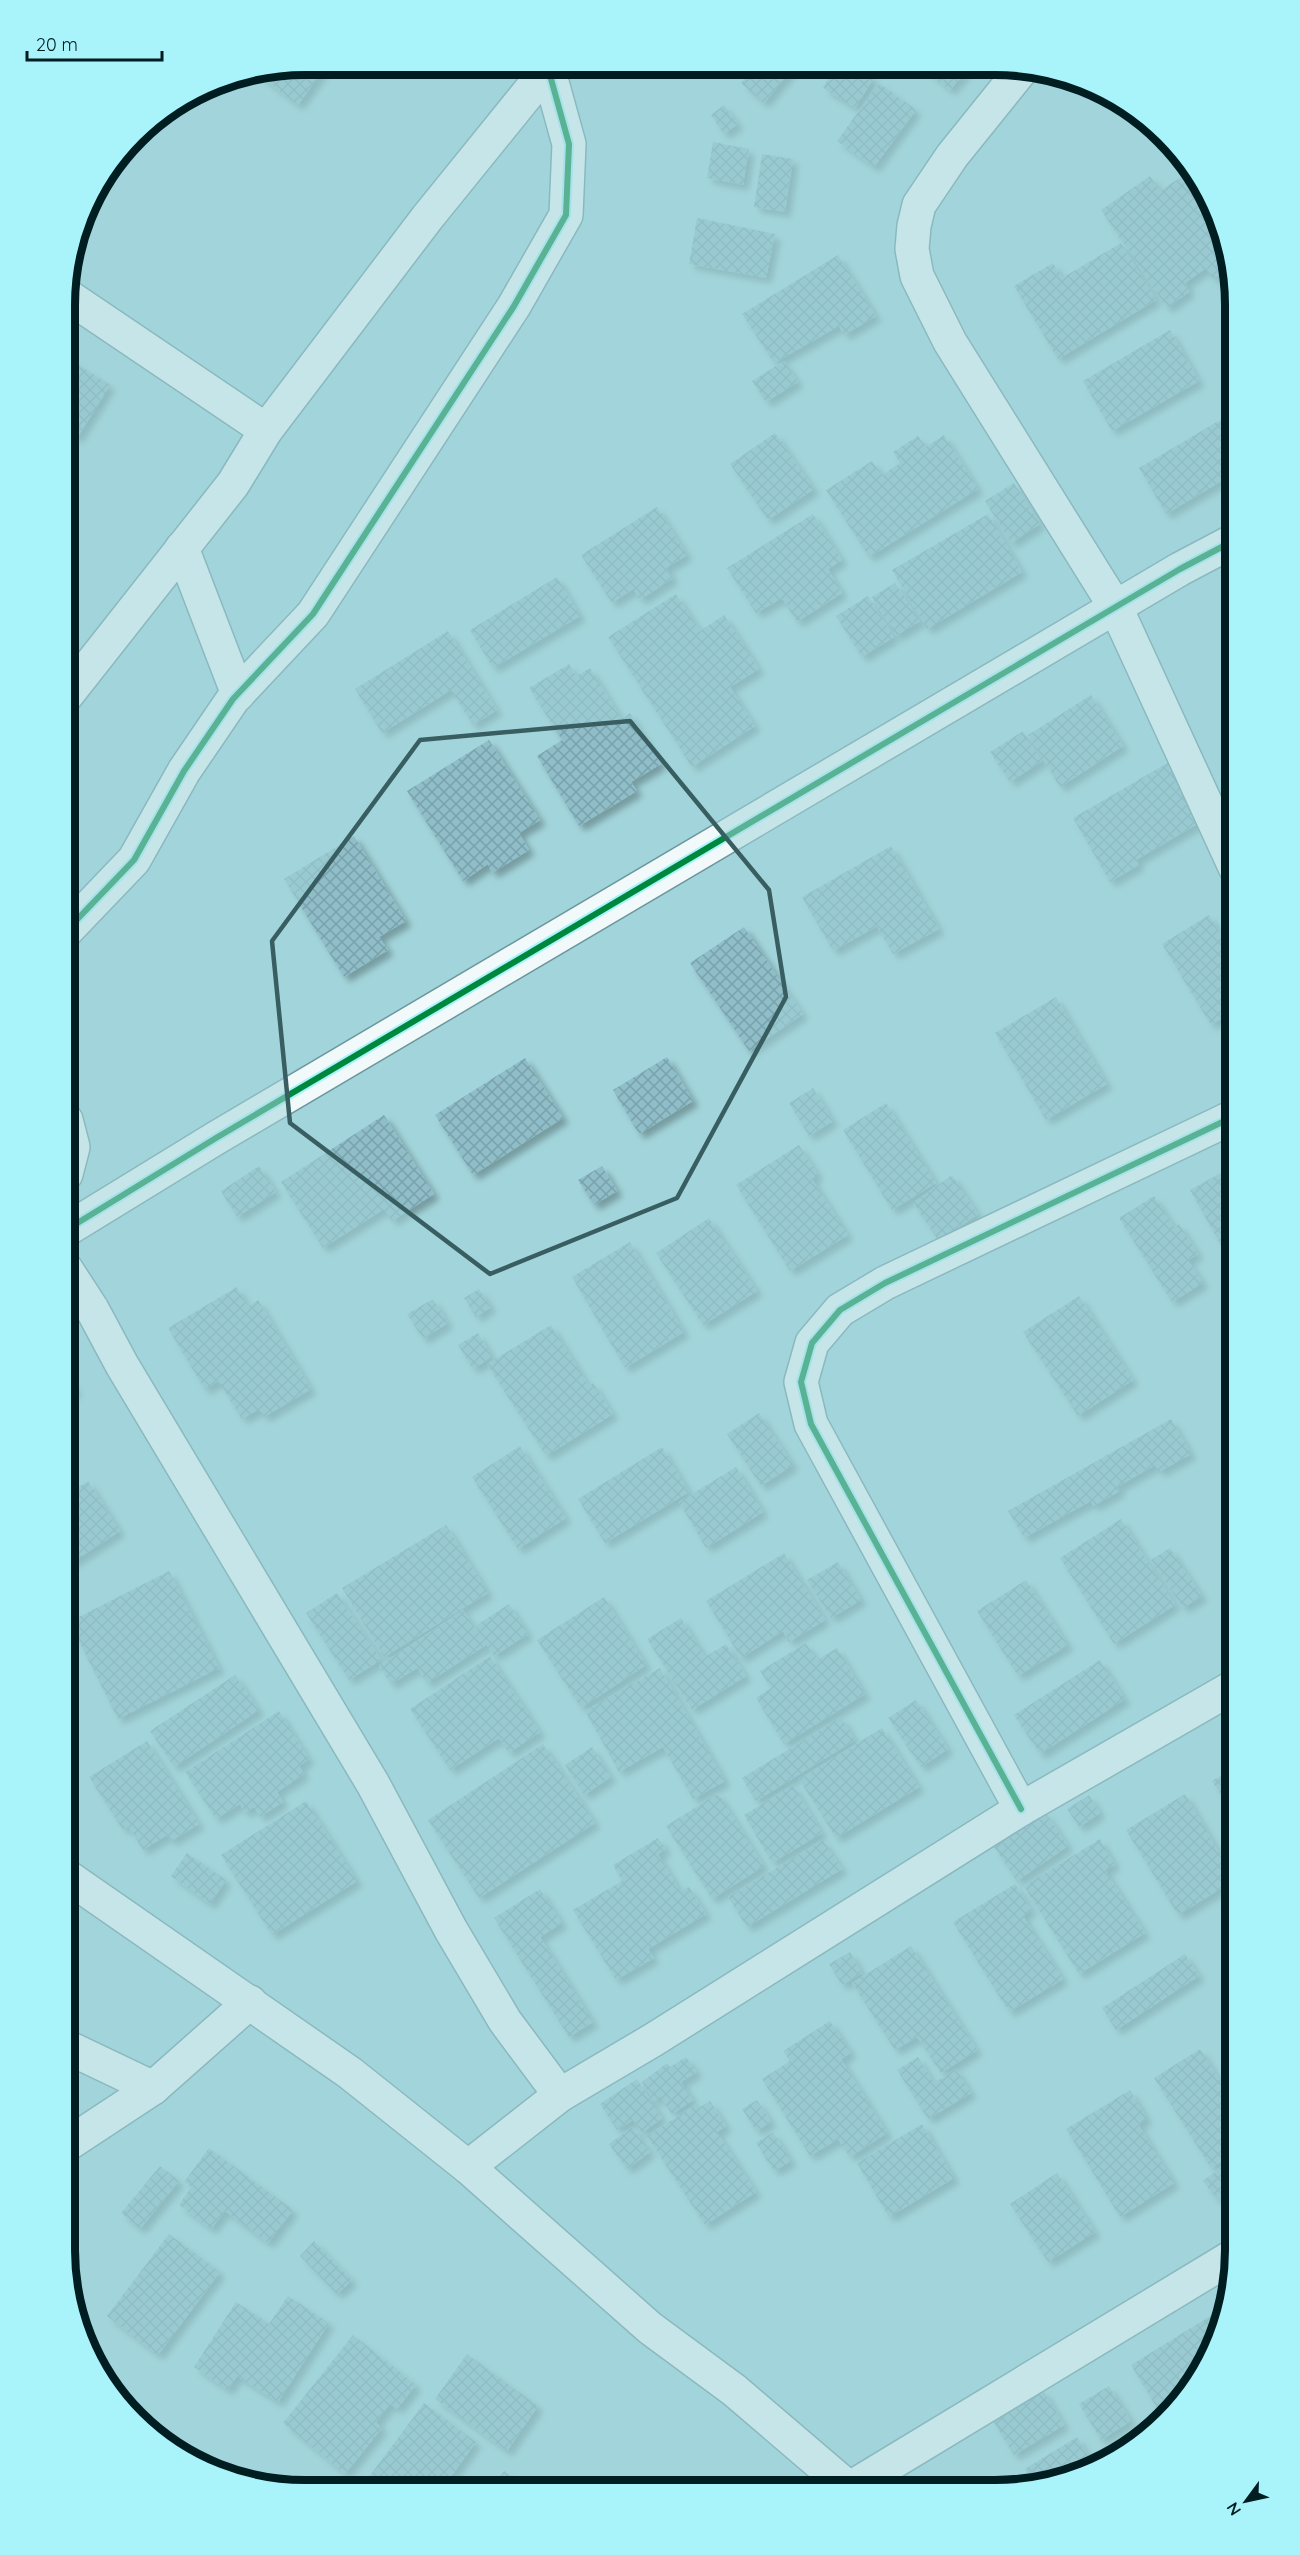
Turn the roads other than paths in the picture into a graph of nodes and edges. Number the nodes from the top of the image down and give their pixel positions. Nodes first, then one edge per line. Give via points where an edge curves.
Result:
1 (542, 75) edge
2 (550, 75) edge
3 (1016, 76) edge
4 (75, 301) edge
5 (266, 430) junction
6 (1225, 545) edge
7 (182, 548) junction
8 (1116, 608) junction
9 (75, 685) edge
10 (238, 693) junction
11 (1225, 845) edge
12 (75, 922) edge
13 (1225, 1121) edge
14 (75, 1224) edge
15 (75, 1283) edge
16 (1225, 1692) edge
17 (1021, 1809) junction
18 (75, 1882) edge
19 (250, 2002) junction
20 (75, 2051) edge
21 (153, 2088) junction
22 (560, 2095) junction
23 (75, 2139) edge
24 (468, 2167) junction
25 (1225, 2261) edge
26 (839, 2480) edge
27 (864, 2480) edge

1 - 5 street
2 - 10 street via 569,144 566,215 514,306 313,614
3 - 8 street via 952,156 920,205 912,249 917,276 950,342
4 - 5 street
5 - 7 street via 233,484
6 - 8 street
7 - 9 street
7 - 10 street
8 - 11 street
8 - 14 street
10 - 12 street via 184,771 134,860
13 - 17 street via 885,1283 840,1310 812,1343 801,1382 811,1424
15 - 22 street via 373,1784 505,2021
16 - 17 street
17 - 22 street
18 - 19 street
19 - 21 street
19 - 24 street via 350,2073
20 - 21 street
21 - 23 street
22 - 24 street
24 - 26 street via 650,2328 734,2390
25 - 27 street

